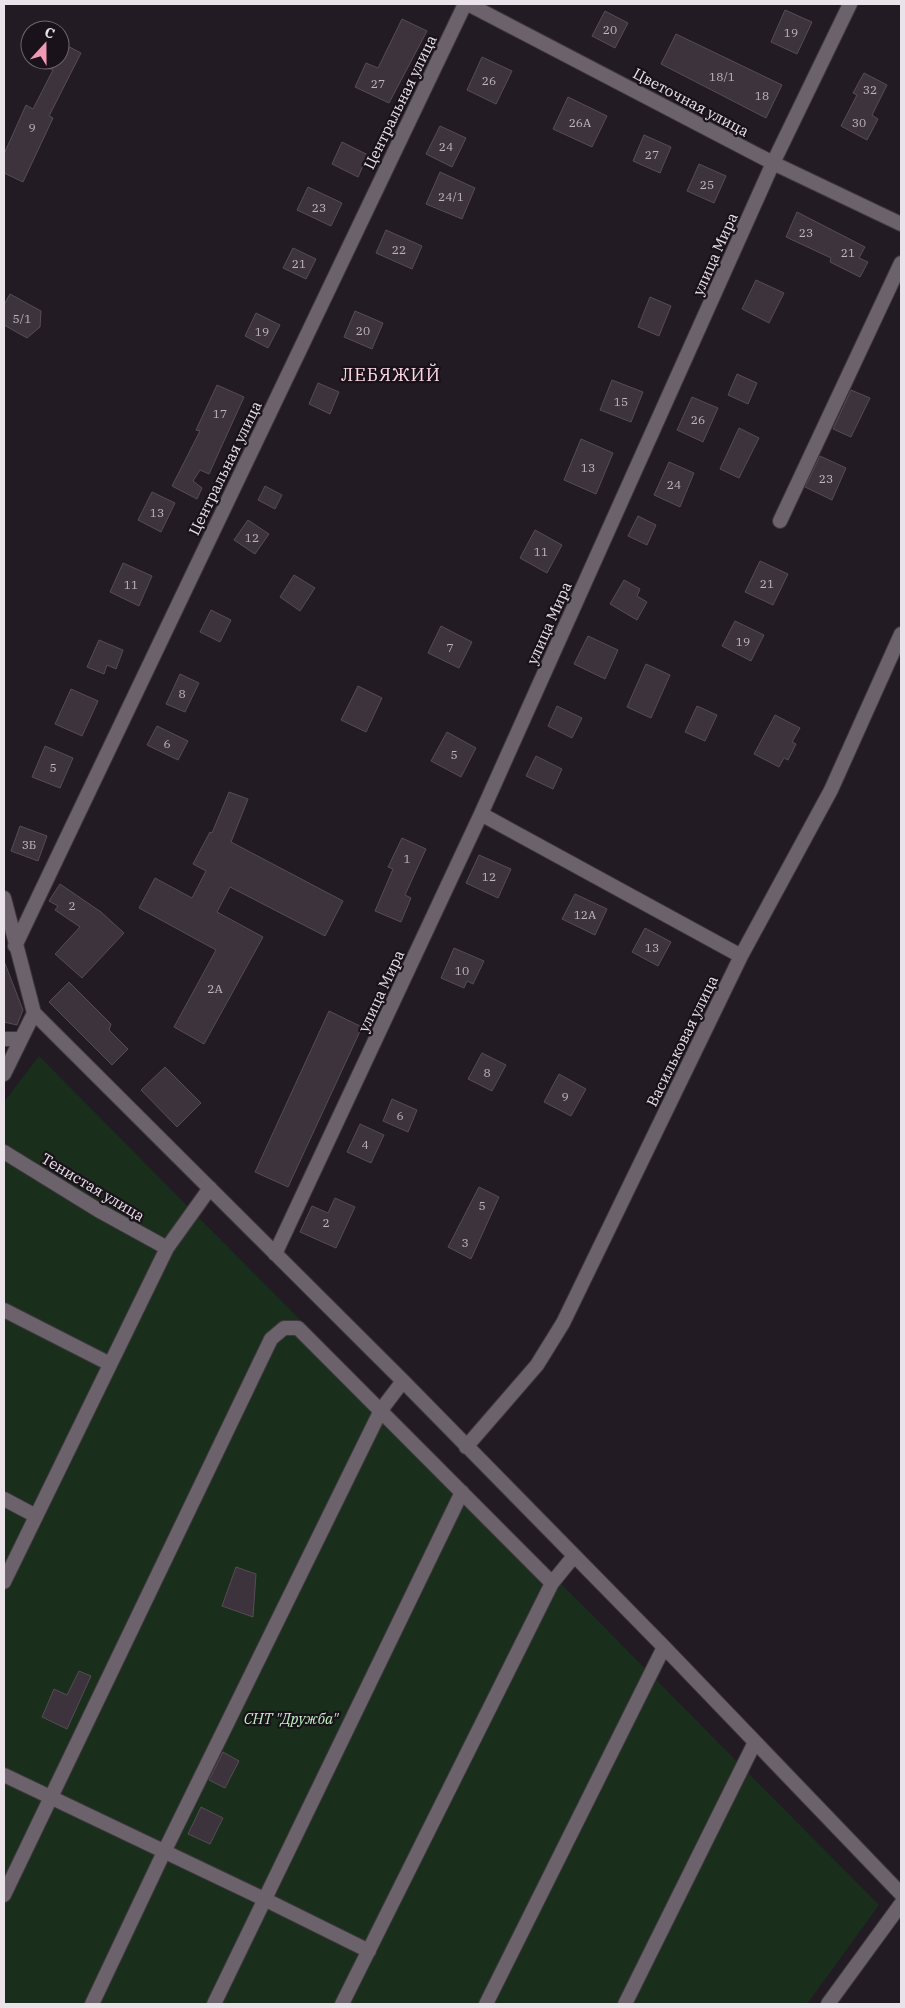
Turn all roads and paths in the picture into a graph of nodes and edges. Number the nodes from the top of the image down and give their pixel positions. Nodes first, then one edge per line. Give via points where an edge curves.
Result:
1 (467, 4) edge
2 (850, 4) edge
3 (773, 163) junction
4 (901, 224) edge
5 (901, 263) edge
6 (780, 521) dead end
7 (901, 634) edge
8 (481, 814) junction
9 (4, 898) edge
10 (15, 946) junction
11 (741, 956) junction
12 (34, 1013) junction
13 (4, 1039) edge
14 (22, 1040) junction
15 (4, 1074) edge
16 (4, 1152) edge
17 (210, 1188) junction
18 (167, 1248) junction
19 (276, 1254) junction
20 (4, 1310) edge
21 (110, 1364) junction
22 (403, 1381) junction
23 (382, 1410) junction
24 (466, 1446) junction
25 (462, 1492) junction
26 (4, 1499) edge
27 (36, 1516) junction
28 (574, 1556) junction
29 (4, 1582) edge
30 (552, 1583) junction
31 (664, 1647) junction
32 (755, 1742) junction
33 (4, 1775) edge
34 (50, 1798) junction
35 (164, 1852) junction
36 (901, 1894) edge
37 (4, 1895) edge
38 (264, 1898) junction
39 (901, 1904) edge
40 (369, 1951) junction
41 (92, 2004) edge
42 (214, 2004) edge
43 (342, 2004) edge
44 (486, 2004) edge
45 (625, 2004) edge
46 (828, 2004) edge

1 - 3 street, Цветочная улица
1 - 10 street, Центральная улица
2 - 3 street, улица Мира
3 - 4 street, Цветочная улица
3 - 8 street, улица Мира
5 - 6 street
7 - 11 street, Васильковая улица via 831,790
8 - 11 street
8 - 19 street, улица Мира
9 - 10 street
10 - 12 street
11 - 24 street, Васильковая улица via 564,1323 537,1365
12 - 14 street
12 - 17 street
13 - 14 street
14 - 15 street
16 - 18 street, Тенистая улица
17 - 18 street
17 - 19 street
18 - 21 street
19 - 22 street
20 - 21 street
21 - 27 street
22 - 23 street
22 - 24 street
23 - 25 street
23 - 34 street via 298,1328 284,1328 272,1340
23 - 35 street
24 - 28 street
25 - 30 street
25 - 38 street
26 - 27 street
27 - 29 street
28 - 30 street
28 - 31 street
30 - 40 street
31 - 32 street
31 - 44 street
32 - 36 street
32 - 45 street
33 - 34 street
34 - 35 street
34 - 37 street
35 - 38 street
35 - 41 street
38 - 40 street
38 - 42 street
39 - 46 street
40 - 43 street

